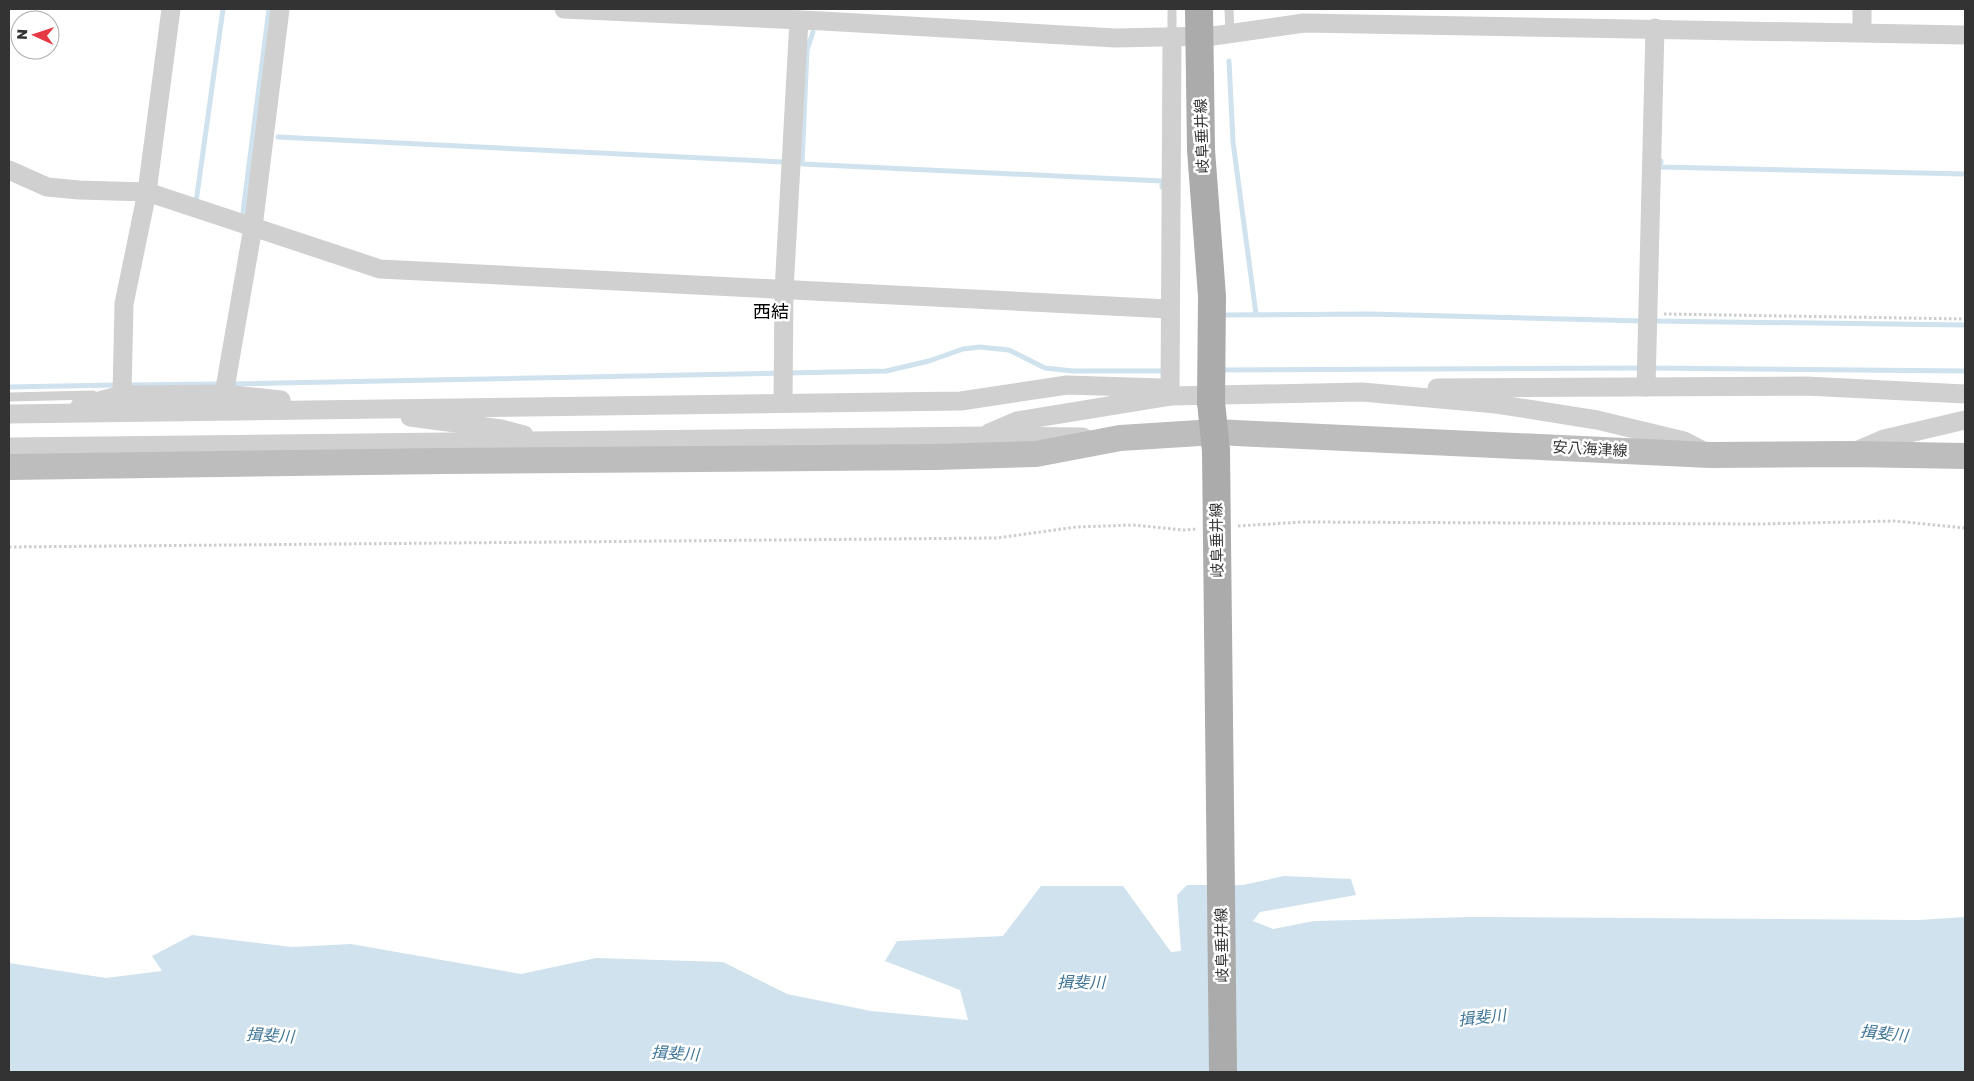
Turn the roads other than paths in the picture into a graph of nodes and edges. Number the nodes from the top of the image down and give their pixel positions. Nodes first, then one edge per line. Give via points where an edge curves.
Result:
1 (171, 9) edge
2 (280, 9) edge
3 (575, 9) edge
4 (1172, 9) edge
5 (1199, 9) edge
6 (1228, 9) edge
7 (1862, 9) edge
8 (823, 15) edge
9 (799, 20) junction
10 (1654, 28) junction
11 (1862, 32) junction
12 (1230, 34) junction
13 (1965, 35) edge
14 (1172, 38) junction
15 (9, 170) edge
16 (147, 192) junction
17 (253, 227) junction
18 (784, 291) junction
19 (1169, 309) junction
20 (1646, 387) junction
21 (1362, 392) junction
22 (224, 394) junction
23 (1965, 394) edge
24 (122, 395) junction
25 (9, 396) edge
26 (1170, 396) junction
27 (783, 402) junction
28 (345, 409) junction
29 (9, 414) edge
30 (50, 414) junction
31 (1965, 420) edge
32 (983, 436) junction
33 (1120, 438) junction
34 (549, 442) junction
35 (1216, 442) junction
36 (9, 447) edge
37 (1851, 454) junction
38 (1710, 455) junction
39 (1965, 456) edge
40 (9, 467) edge
41 (1223, 1072) edge

1 - 16 street
2 - 17 street
3 - 9 street
4 - 14 lane
5 - 35 main road, 岐阜垂井線, bridge via 1201,150 1212,296 1211,402
6 - 12 lane
7 - 11 street
8 - 9 street
8 - 14 street via 1115,38
9 - 18 street
10 - 11 street
10 - 12 street via 1304,23
10 - 20 street
11 - 13 street
12 - 14 street
14 - 19 street
15 - 16 street via 47,187
16 - 17 street
16 - 24 street via 124,304
17 - 18 street via 380,269
17 - 22 street
18 - 19 street
18 - 27 street
19 - 26 street
20 - 21 street via 1431,388
20 - 23 street via 1806,386
21 - 26 street
21 - 38 street via 1496,404 1597,420 1684,441
22 - 24 street
22 - 28 street
24 - 25 lane
24 - 30 street
26 - 27 street via 1162,388 1067,385 961,401
26 - 32 street via 1017,421
27 - 28 street
28 - 30 street
28 - 34 street via 501,429
29 - 30 street
31 - 37 street via 1884,439
32 - 33 street
32 - 34 street
33 - 35 street, 安八海津線
33 - 40 street, 安八海津線 via 1036,454 935,457
34 - 36 street
35 - 38 street, 安八海津線
35 - 41 main road, 岐阜垂井線, bridge
37 - 38 street, 安八海津線
37 - 39 street, 安八海津線

